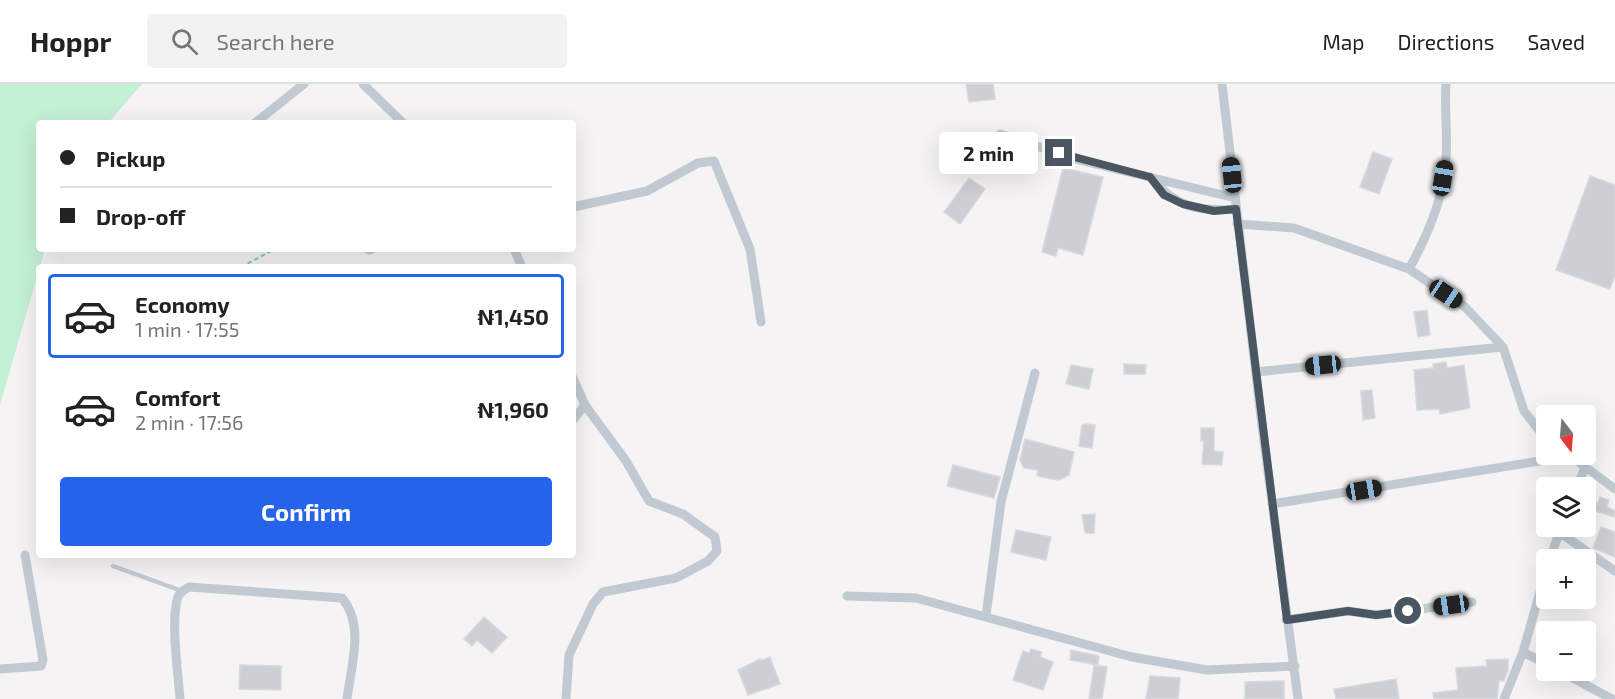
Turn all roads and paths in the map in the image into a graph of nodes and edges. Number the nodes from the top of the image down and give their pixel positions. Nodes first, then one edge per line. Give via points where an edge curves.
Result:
1 (304, 84) edge
2 (363, 84) edge
3 (1222, 84) edge
4 (1446, 84) edge
5 (259, 120) edge
6 (400, 120) edge
7 (1000, 134) dead end
8 (1150, 177) junction
9 (1235, 198) junction
10 (576, 206) edge
11 (1236, 209) junction
12 (1237, 224) junction
13 (269, 252) edge
14 (247, 264) edge
15 (1409, 269) junction
16 (761, 322) dead end
17 (1503, 348) junction
18 (1256, 372) junction
19 (1035, 373) dead end
20 (576, 385) edge
21 (585, 405) junction
22 (576, 416) edge
23 (1536, 426) edge
24 (1536, 460) edge
25 (1582, 465) edge
26 (1585, 467) junction
27 (1581, 477) edge
28 (1615, 489) edge
29 (1272, 504) junction
30 (1570, 537) edge
31 (25, 555) dead end
32 (113, 566) dead end
33 (1615, 571) edge
34 (182, 591) junction
35 (847, 596) dead end
36 (1472, 602) dead end
37 (1536, 606) edge
38 (986, 616) junction
39 (1287, 620) junction
40 (1523, 652) junction
41 (1536, 659) edge
42 (1295, 666) junction
43 (0, 669) edge
44 (1578, 681) edge
45 (180, 699) edge
46 (346, 699) edge
47 (566, 699) edge
48 (1298, 699) edge
49 (1504, 699) edge
50 (1612, 699) edge

1 - 5 street
2 - 6 street
3 - 9 street
4 - 15 street via 1446,159 1440,198 1425,240
7 - 8 street via 1079,160
8 - 9 street
8 - 11 street via 1164,195 1183,204 1214,211
9 - 11 street
10 - 16 street via 647,191 698,163 714,160 750,249
11 - 12 street
12 - 15 street via 1294,228
12 - 18 street
13 - 14 path
15 - 17 street via 1465,307
17 - 18 street
17 - 23 street via 1524,411
18 - 29 street
19 - 38 street via 1001,502
20 - 21 street
21 - 22 street
21 - 47 street via 626,461 649,501 683,514 705,529 715,537 717,551 708,561 676,578 603,592 593,604 569,655
24 - 29 street
25 - 26 street
26 - 27 street
26 - 28 street
29 - 39 street
30 - 33 street
31 - 43 street via 43,660 40,666
32 - 34 lane
34 - 45 street via 177,598 176,630
34 - 46 street via 189,587 342,598 352,610 356,627
35 - 38 street via 916,598
36 - 39 street via 1376,615 1348,611
37 - 40 street
38 - 42 street via 1132,657 1207,670
39 - 42 street
40 - 41 street
40 - 49 street
42 - 48 street
44 - 50 street

